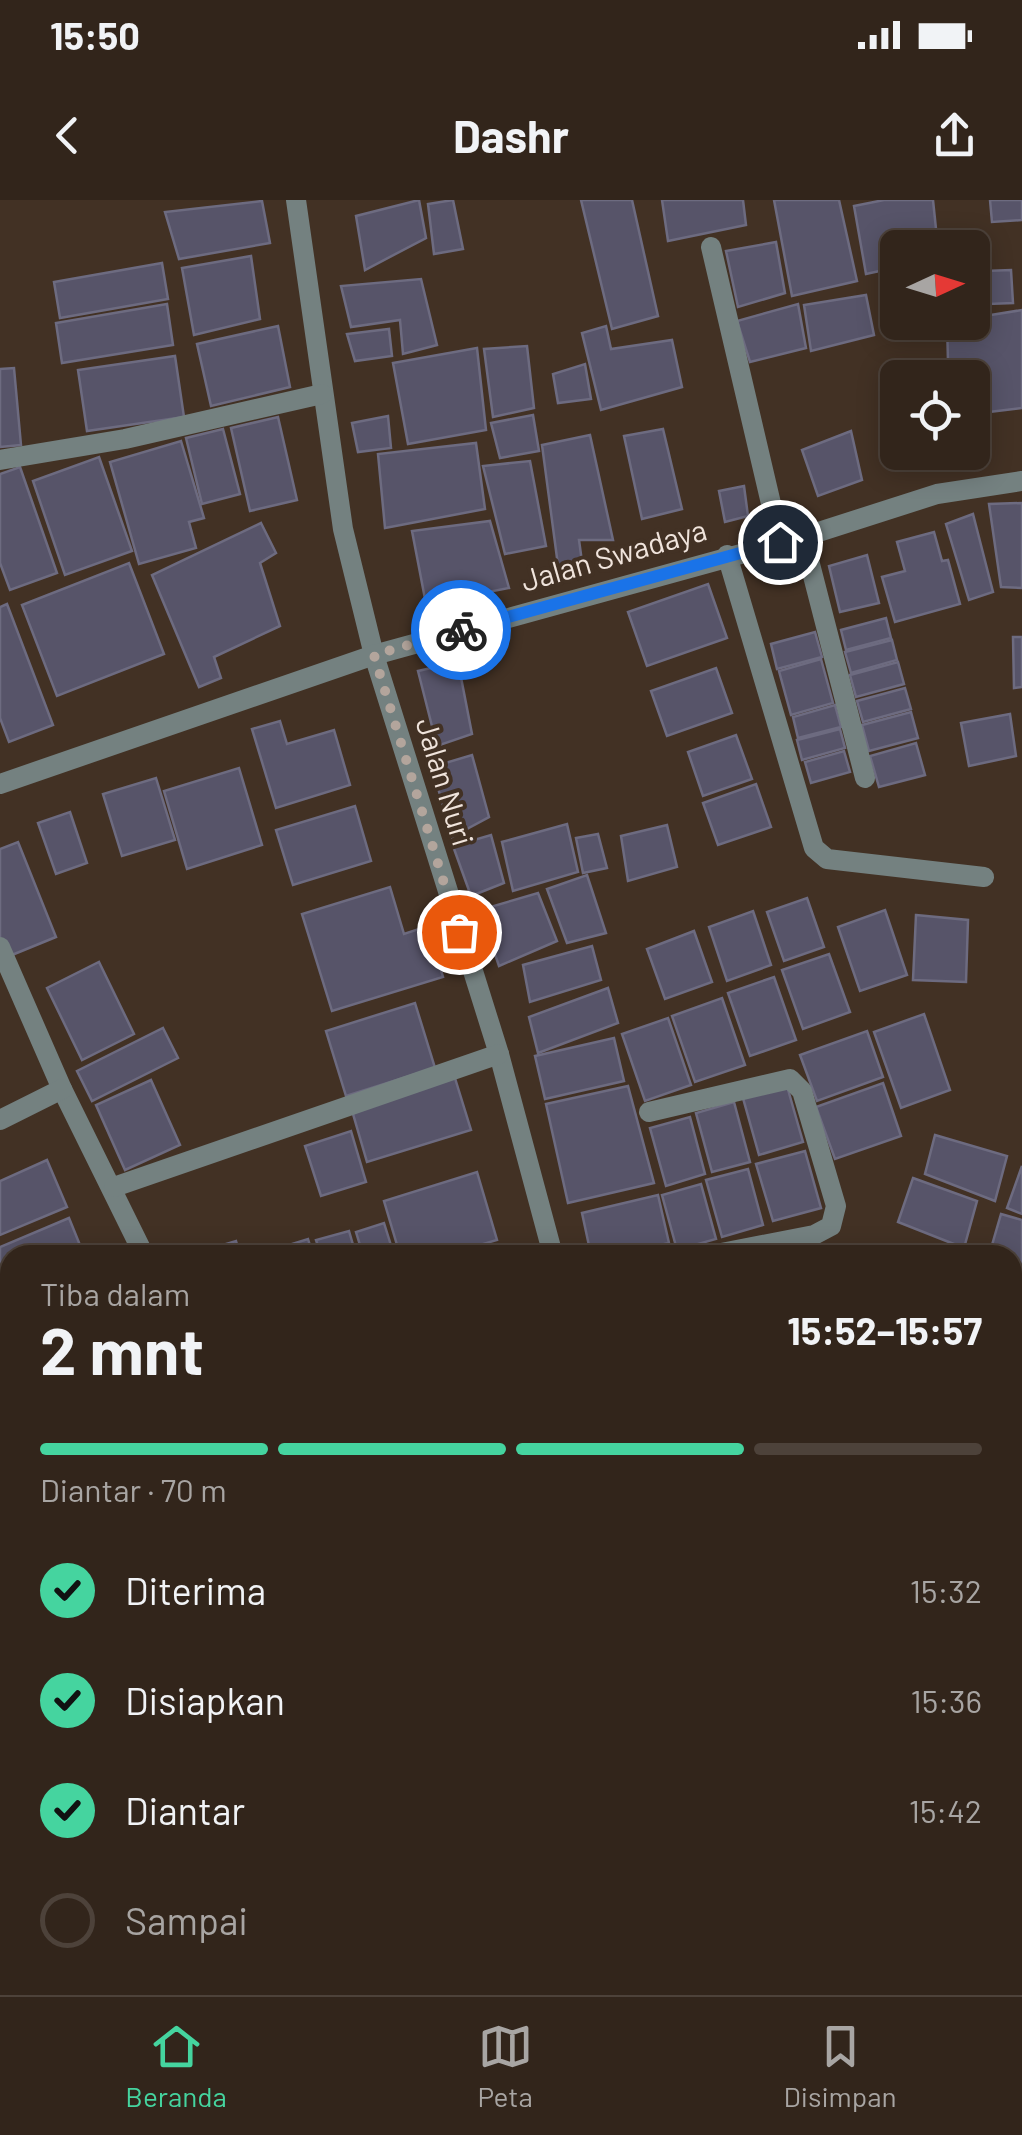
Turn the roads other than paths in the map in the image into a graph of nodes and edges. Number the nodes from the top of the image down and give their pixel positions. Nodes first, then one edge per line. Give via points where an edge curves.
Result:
1 (302, 201) edge
2 (711, 247) dead end
3 (322, 394) junction
4 (0, 460) edge
5 (1022, 481) edge
6 (803, 536) junction
7 (780, 542) junction
8 (726, 555) junction
9 (374, 655) junction
10 (865, 778) dead end
11 (0, 784) edge
12 (984, 877) dead end
13 (0, 947) edge
14 (499, 1054) junction
15 (62, 1089) junction
16 (649, 1112) dead end
17 (0, 1120) edge
18 (114, 1187) junction
19 (140, 1245) edge
20 (550, 1245) edge
21 (762, 1245) edge

1 - 3 street, Jalan Nuri
2 - 7 street
3 - 4 street
3 - 9 street, Jalan Nuri via 343,530
5 - 6 street, Jalan Swadaya via 938,494
6 - 7 street, Jalan Swadaya
6 - 10 street
7 - 8 street, Jalan Swadaya
8 - 9 street, Jalan Swadaya
8 - 12 street via 814,848 828,858
9 - 11 street, Jalan Swadaya
9 - 14 street, Jalan Nuri
13 - 15 street
14 - 18 street
14 - 20 street, Jalan Nuri
15 - 17 street
15 - 18 street
16 - 21 street via 790,1079 802,1091 836,1206 832,1226
18 - 19 street

